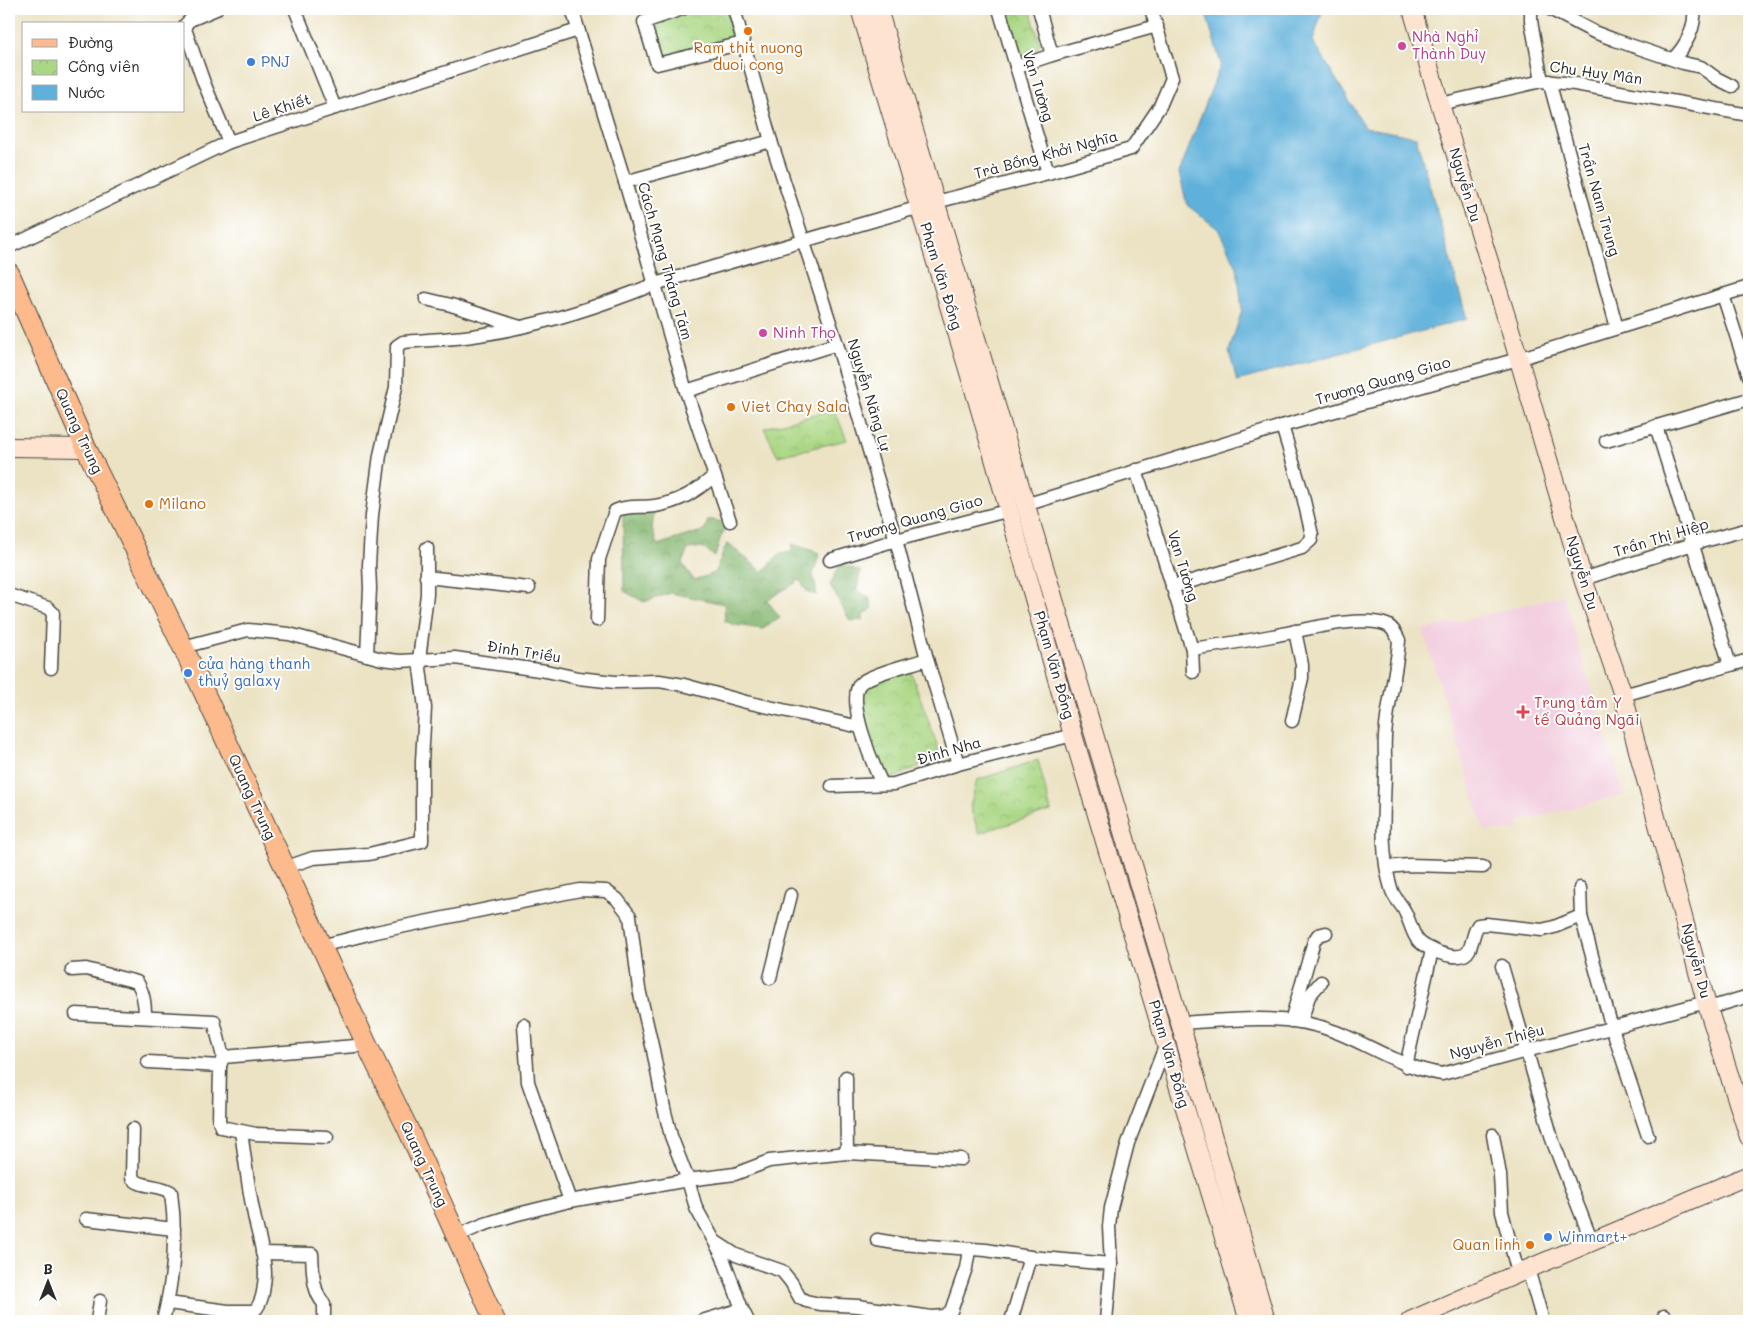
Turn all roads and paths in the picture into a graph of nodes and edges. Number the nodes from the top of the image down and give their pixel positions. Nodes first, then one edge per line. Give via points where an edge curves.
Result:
1 (216, 9) edge
2 (296, 9) edge
3 (572, 9) edge
4 (682, 9) edge
5 (734, 9) edge
6 (860, 9) edge
7 (878, 9) edge
8 (998, 9) edge
9 (1040, 9) edge
10 (1151, 9) edge
11 (1412, 9) edge
12 (1531, 9) edge
13 (1550, 9) edge
14 (1694, 9) edge
15 (1156, 26) junction
16 (578, 30) junction
17 (743, 43) junction
18 (1052, 55) junction
19 (1674, 58) junction
20 (1016, 67) junction
21 (1545, 81) junction
22 (1732, 86) dead end
23 (1440, 104) junction
24 (335, 108) junction
25 (1749, 115) edge
26 (771, 141) junction
27 (229, 142) junction
28 (1048, 173) junction
29 (626, 182) junction
30 (928, 204) junction
31 (803, 241) junction
32 (9, 247) edge
33 (9, 273) edge
34 (655, 284) junction
35 (1749, 287) edge
36 (1723, 295) junction
37 (426, 300) dead end
38 (522, 327) junction
39 (1617, 328) junction
40 (837, 344) junction
41 (1518, 359) junction
42 (1749, 376) edge
43 (686, 390) junction
44 (1749, 399) edge
45 (1282, 426) junction
46 (1656, 426) junction
47 (1606, 441) dead end
48 (9, 447) edge
49 (86, 448) junction
50 (1136, 470) junction
51 (714, 476) junction
52 (1017, 507) junction
53 (730, 521) dead end
54 (1749, 529) edge
55 (896, 540) junction
56 (1693, 544) junction
57 (427, 548) dead end
58 (830, 560) dead end
59 (426, 577) junction
60 (1583, 579) junction
61 (1172, 587) junction
62 (529, 588) dead end
63 (9, 596) edge
64 (597, 620) dead end
65 (1295, 631) junction
66 (183, 647) junction
67 (1192, 649) junction
68 (366, 655) junction
69 (927, 659) junction
70 (420, 660) junction
71 (1749, 660) edge
72 (1730, 665) junction
73 (51, 668) dead end
74 (1193, 672) dead end
75 (1623, 695) junction
76 (1292, 721) dead end
77 (1093, 726) junction
78 (860, 727) junction
79 (1073, 735) junction
80 (958, 764) junction
81 (882, 784) junction
82 (832, 786) dead end
83 (1482, 866) dead end
84 (1387, 867) junction
85 (284, 868) junction
86 (1580, 888) dead end
87 (791, 895) dead end
88 (1581, 916) junction
89 (1326, 933) dead end
90 (321, 946) junction
91 (1158, 949) junction
92 (1432, 950) junction
93 (1139, 954) junction
94 (1502, 966) dead end
95 (72, 970) dead end
96 (770, 978) dead end
97 (1321, 982) dead end
98 (1749, 996) edge
99 (1708, 1005) junction
100 (76, 1014) dead end
101 (145, 1016) junction
102 (1296, 1021) junction
103 (1180, 1023) junction
104 (524, 1025) dead end
105 (1612, 1028) junction
106 (1166, 1044) junction
107 (367, 1045) junction
108 (1527, 1051) junction
109 (222, 1061) junction
110 (148, 1062) dead end
111 (1406, 1066) junction
112 (846, 1077) dead end
113 (133, 1129) dead end
114 (241, 1131) junction
115 (1493, 1135) dead end
116 (1648, 1136) dead end
117 (326, 1137) dead end
118 (1749, 1137) edge
119 (847, 1153) junction
120 (961, 1159) dead end
121 (1223, 1170) junction
122 (1204, 1174) junction
123 (1749, 1175) edge
124 (688, 1180) junction
125 (570, 1201) junction
126 (86, 1219) dead end
127 (174, 1229) junction
128 (457, 1236) junction
129 (877, 1240) dead end
130 (714, 1241) junction
131 (1592, 1242) junction
132 (969, 1250) junction
133 (262, 1253) junction
134 (1030, 1257) junction
135 (1111, 1264) junction
136 (1523, 1271) junction
137 (100, 1301) dead end
138 (168, 1303) junction
139 (742, 1309) junction
140 (96, 1321) edge
141 (163, 1321) edge
142 (324, 1321) edge
143 (495, 1321) edge
144 (702, 1321) edge
145 (748, 1321) edge
146 (1011, 1321) edge
147 (1106, 1321) edge
148 (1249, 1321) edge
149 (1266, 1321) edge
150 (1410, 1321) edge
151 (1543, 1321) edge

1 - 27 street via 190,20 185,30
2 - 24 street
3 - 16 street, Cách Mạng Tháng Tám
4 - 17 street via 644,22 657,64
5 - 17 street, Nguyễn Năng Lự
6 - 30 street, Phạm Văn Đồng
7 - 30 street, Phạm Văn Đồng
8 - 20 street, Vạn Tường
9 - 18 street
10 - 15 street, Trà Bồng Khởi Nghĩa
11 - 23 street, Nguyễn Du
12 - 21 street, Trần Nam Trung
13 - 19 street via 1594,32
14 - 19 street via 1692,29
15 - 18 street
15 - 28 street, Trà Bồng Khởi Nghĩa via 1172,78 1160,106 1132,148
16 - 24 street, Lê Khiết
16 - 29 street, Cách Mạng Tháng Tám
17 - 26 street, Nguyễn Năng Lự
18 - 20 street
19 - 22 street via 1701,67
20 - 28 street, Vạn Tường
21 - 23 street, Chu Huy Mân
21 - 25 street, Chu Huy Mân
21 - 39 street, Trần Nam Trung
23 - 41 street, Nguyễn Du
24 - 27 street, Lê Khiết
26 - 29 street
26 - 31 street, Nguyễn Năng Lự
27 - 32 street, Lê Khiết
28 - 30 street, Trà Bồng Khởi Nghĩa
29 - 34 street, Cách Mạng Tháng Tám
30 - 31 street, Trà Bồng Khởi Nghĩa
30 - 52 street, Phạm Văn Đồng
31 - 34 street, Trà Bồng Khởi Nghĩa
31 - 40 street, Nguyễn Năng Lự
33 - 49 main road, Quang Trung
34 - 38 street, Trà Bồng Khởi Nghĩa via 593,307
34 - 43 street, Cách Mạng Tháng Tám
35 - 36 street, Trương Quang Giao
36 - 39 street, Trương Quang Giao
36 - 42 street
37 - 38 street
38 - 68 street, Trà Bồng Khởi Nghĩa via 403,342 397,346 396,388 380,455 372,515
39 - 41 street, Trương Quang Giao
40 - 43 street
40 - 55 street, Nguyễn Năng Lự
41 - 45 street, Trương Quang Giao
41 - 60 street, Nguyễn Du
43 - 51 street, Cách Mạng Tháng Tám
44 - 46 street
45 - 50 street, Trương Quang Giao
45 - 61 street via 1302,492 1311,540 1302,548
46 - 47 street
46 - 56 street
48 - 49 street
49 - 66 main road, Quang Trung
50 - 52 street, Trương Quang Giao
50 - 61 street, Vạn Tường
51 - 53 street, Cách Mạng Tháng Tám
51 - 64 street via 698,491 687,496 655,506 616,511 599,559
52 - 55 street, Trương Quang Giao
52 - 77 street, Phạm Văn Đồng
52 - 79 street, Phạm Văn Đồng
54 - 56 street, Trần Thị Hiệp
55 - 58 street, Trương Quang Giao
55 - 69 street, Nguyễn Năng Lự
56 - 60 street, Trần Thị Hiệp
56 - 72 street
57 - 59 street
59 - 62 street
59 - 70 street
60 - 75 street, Nguyễn Du
61 - 67 street, Vạn Tường
63 - 73 street via 48,608 53,614
65 - 67 street
65 - 76 street via 1302,678
65 - 84 street via 1360,621 1376,622 1391,628 1399,640 1385,737 1383,823
66 - 68 street, Đinh Triều via 248,630 289,634
66 - 85 main road, Quang Trung
67 - 74 street, Vạn Tường
68 - 70 street, Đinh Triều via 382,659
69 - 78 street via 860,683 855,692
69 - 80 street, Nguyễn Năng Lự
70 - 78 street, Đinh Triều via 455,658 578,678 667,682
70 - 85 street via 425,708 422,841 369,854 313,858
71 - 72 street
72 - 75 street
75 - 99 street, Nguyễn Du
77 - 79 street
77 - 91 street, Phạm Văn Đồng
78 - 81 street
79 - 80 street, Đinh Nha
79 - 93 street, Phạm Văn Đồng
80 - 81 street, Đinh Nha via 894,784
81 - 82 street, Đinh Nha
83 - 84 street
84 - 92 street via 1391,890 1405,911 1415,938
85 - 90 main road, Quang Trung
86 - 88 street
87 - 96 street
88 - 92 street via 1542,930 1478,925 1467,954 1451,956
88 - 105 street
89 - 102 street via 1318,935 1314,941
90 - 107 main road, Quang Trung
90 - 124 street via 580,890 606,891 613,895 630,916 639,989 664,1108
91 - 93 street
91 - 103 street, Phạm Văn Đồng
92 - 111 street
93 - 106 street, Phạm Văn Đồng
94 - 108 street
95 - 101 street via 86,969 137,982 144,999
97 - 102 street via 1309,996
98 - 99 street, Nguyễn Thiệu
99 - 105 street, Nguyễn Thiệu
99 - 118 street, Nguyễn Du
100 - 101 street
101 - 109 street via 214,1020
102 - 103 street, Nguyễn Thiệu via 1242,1019
102 - 111 street, Nguyễn Thiệu via 1335,1031
103 - 121 street, Phạm Văn Đồng
104 - 125 street via 528,1082
105 - 108 street, Nguyễn Thiệu
105 - 116 street
106 - 122 street, Phạm Văn Đồng
106 - 135 street via 1128,1143 1111,1208
107 - 109 street
107 - 128 main road, Quang Trung
108 - 111 street, Nguyễn Thiệu via 1442,1074
108 - 131 street via 1553,1142
109 - 110 street
109 - 114 street via 219,1120 221,1127
112 - 119 street
113 - 127 street via 132,1178 171,1192
114 - 117 street
114 - 133 street
115 - 136 street via 1502,1212
119 - 120 street
119 - 124 street via 769,1161 735,1174
121 - 122 street
121 - 149 street, Phạm Văn Đồng
122 - 148 street, Phạm Văn Đồng
123 - 131 street
124 - 125 street
124 - 130 street via 696,1208
125 - 128 street via 514,1215
126 - 127 street
127 - 138 street via 175,1251
128 - 143 main road, Quang Trung
129 - 132 street
130 - 132 street via 736,1255 782,1271 800,1298 806,1301 931,1317 944,1316 951,1311
130 - 139 street
131 - 136 street
132 - 134 street
133 - 138 street via 265,1276 262,1299 254,1311
133 - 142 street via 312,1254 318,1298 324,1304
134 - 135 street
134 - 146 street
135 - 147 street
136 - 150 street
136 - 151 street
137 - 140 street
138 - 141 street
139 - 144 street
139 - 145 street

